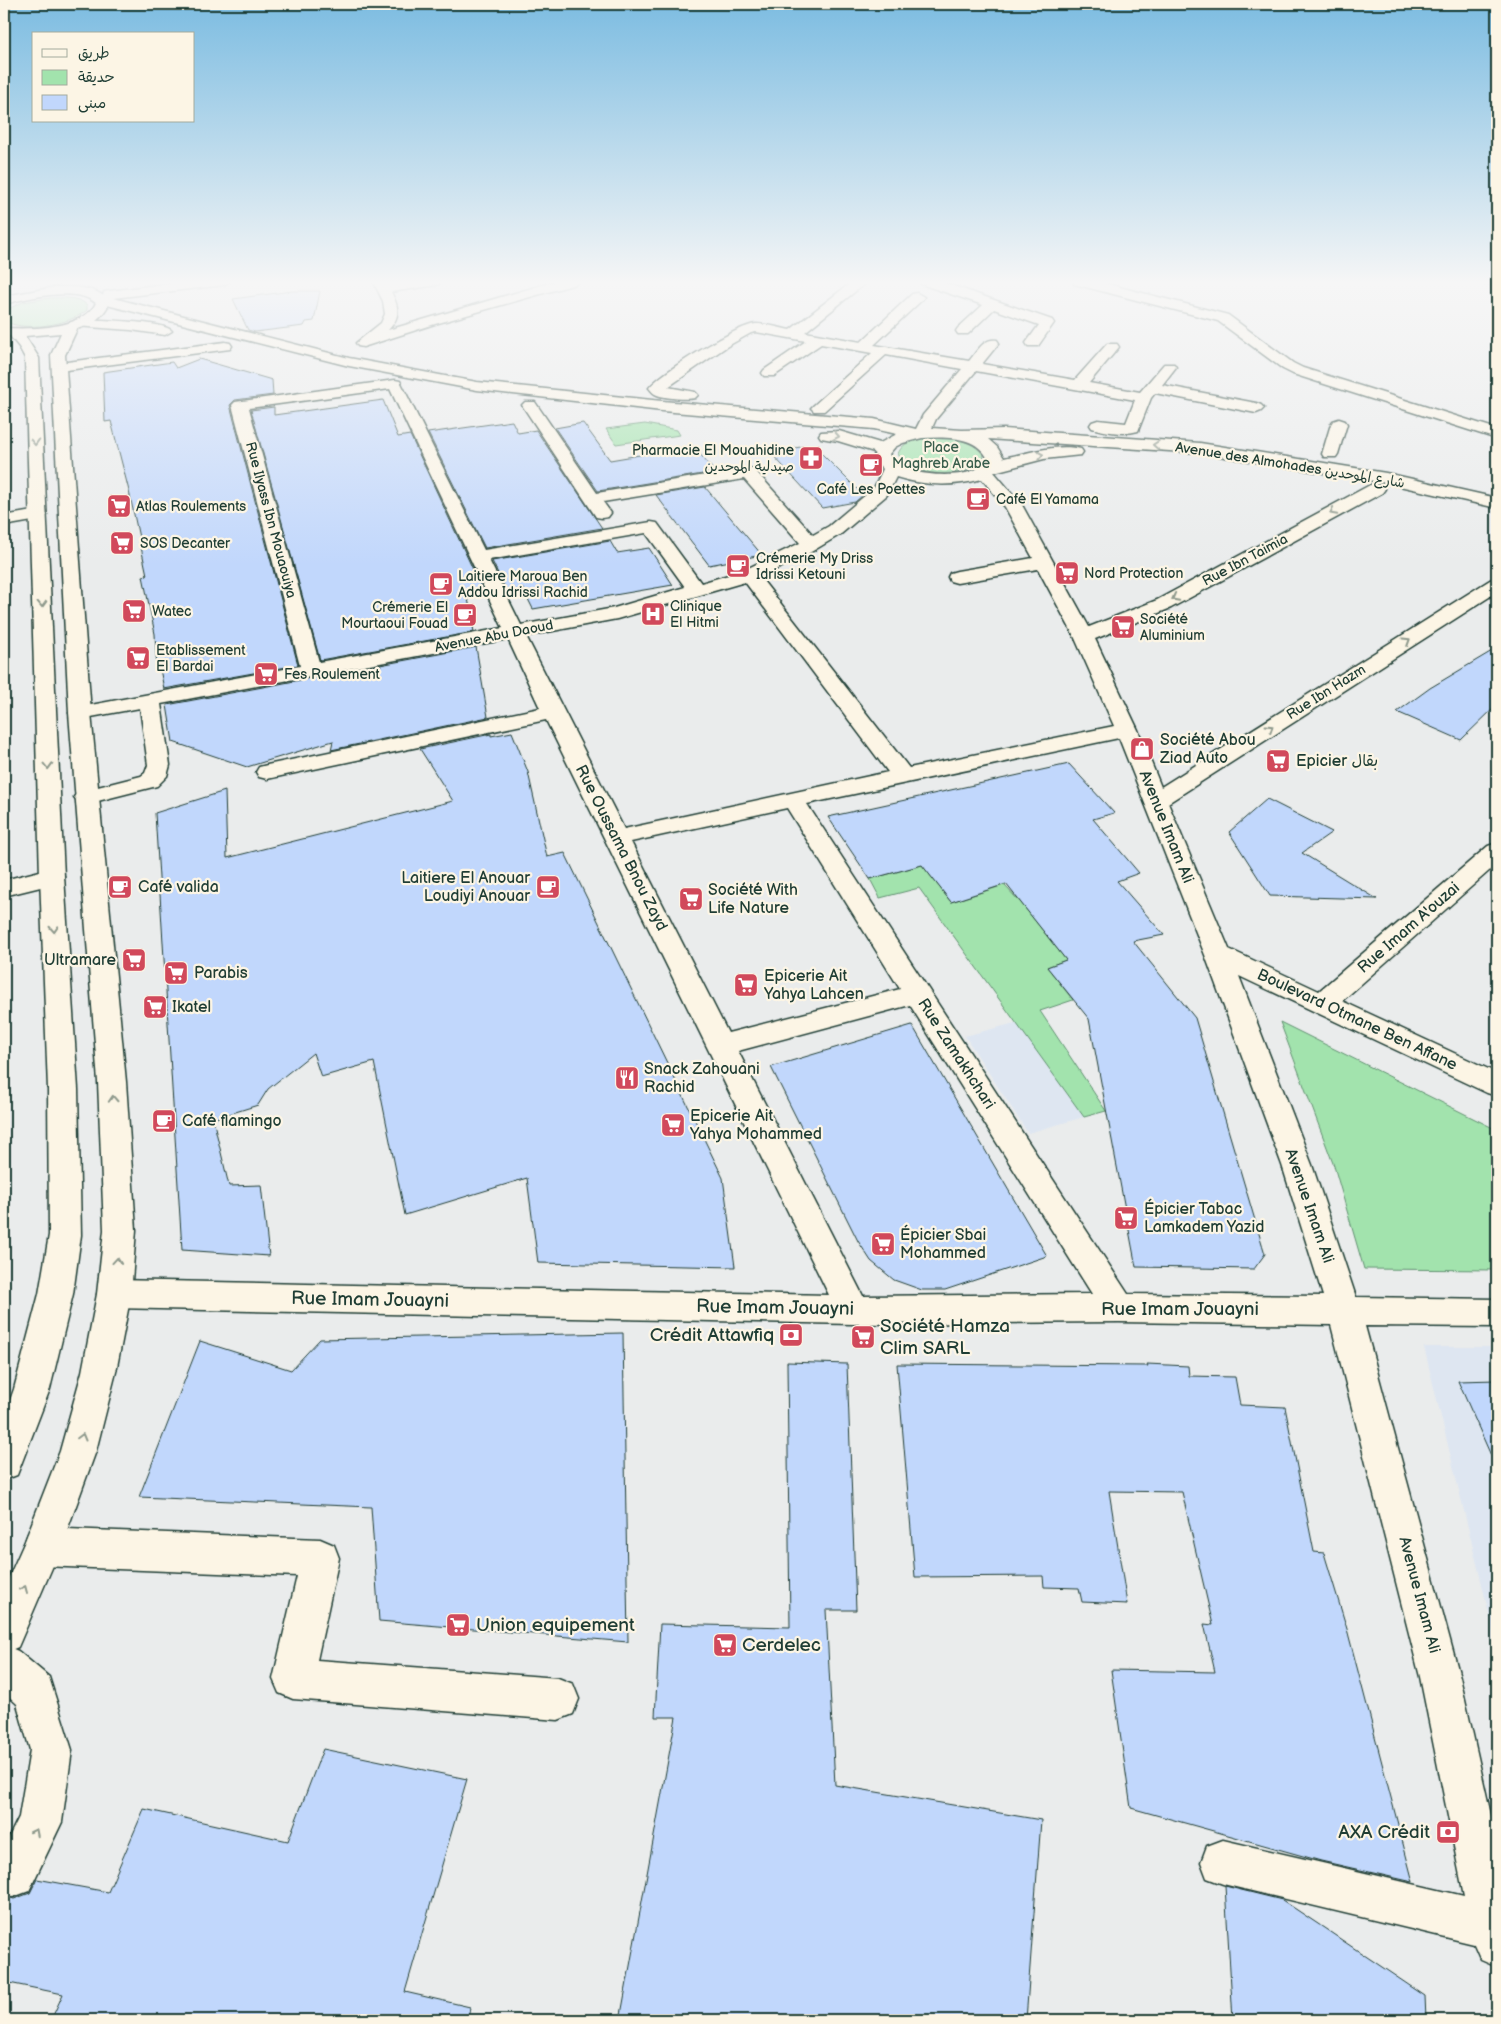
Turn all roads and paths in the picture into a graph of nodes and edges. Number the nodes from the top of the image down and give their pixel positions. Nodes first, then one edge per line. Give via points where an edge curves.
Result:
1 (33, 375) edge
2 (60, 375) edge
3 (357, 375) edge
4 (423, 375) edge
5 (676, 375) edge
6 (855, 375) edge
7 (964, 375) edge
8 (1025, 375) edge
9 (1086, 375) edge
10 (1161, 375) edge
11 (1312, 375) edge
12 (395, 384) junction
13 (1078, 385) junction
14 (1148, 392) junction
15 (530, 405) junction
16 (819, 408) junction
17 (1256, 408) dead end
18 (874, 410) dead end
19 (1010, 420) dead end
20 (1338, 424) dead end
21 (922, 428) junction
22 (1132, 428) junction
23 (1497, 434) edge
24 (962, 435) junction
25 (883, 449) junction
26 (1330, 454) junction
27 (892, 468) junction
28 (989, 469) junction
29 (1446, 475) dead end
30 (928, 479) junction
31 (960, 479) junction
32 (1376, 489) junction
33 (881, 491) junction
34 (592, 499) junction
35 (1497, 502) edge
36 (1014, 505) junction
37 (1497, 513) edge
38 (38, 516) junction
39 (4, 521) edge
40 (615, 534) junction
41 (812, 544) junction
42 (478, 556) junction
43 (1044, 562) junction
44 (749, 575) junction
45 (957, 577) dead end
46 (1497, 584) edge
47 (697, 591) junction
48 (514, 632) junction
49 (1084, 636) junction
50 (311, 670) junction
51 (150, 700) junction
52 (553, 712) junction
53 (80, 713) junction
54 (1127, 730) junction
55 (267, 772) dead end
56 (903, 776) junction
57 (86, 796) junction
58 (793, 800) junction
59 (1154, 801) junction
60 (617, 838) junction
61 (1497, 852) edge
62 (52, 876) junction
63 (4, 888) edge
64 (1218, 955) junction
65 (917, 994) junction
66 (1322, 1004) junction
67 (720, 1046) junction
68 (1497, 1085) edge
69 (114, 1294) junction
70 (1119, 1308) junction
71 (853, 1310) junction
72 (1344, 1310) junction
73 (1497, 1313) edge
74 (4, 1463) edge
75 (42, 1547) junction
76 (4, 1633) edge
77 (4, 1665) edge
78 (558, 1699) dead end
79 (1223, 1862) dead end
80 (13, 1875) dead end
81 (1496, 1935) edge

1 -> 38 street
2 - 53 street
3 - 12 street
4 - 21 street via 477,386 662,406
5 - 16 street via 657,388 660,391 790,408
6 - 16 street
7 - 21 street
8 - 13 street
9 - 13 street
10 - 14 street
11 - 23 street
12 - 15 street
12 - 42 street, Rue Oussama Bnou Zayd
12 - 50 street, Rue Ilyass Ibn Mouaouiya via 240,405
13 - 14 street
14 - 17 street
14 - 22 street
15 -> 25 street via 839,436
15 - 34 street
16 - 18 street
19 - 22 street
20 - 26 street
21 - 24 street
21 - 25 street via 890,442
22 - 26 street
24 - 28 street via 994,452 996,459
35 -> 24 street, Avenue des Almohades شارع الموحدين via 1386,478 1200,448 1004,434
25 - 27 street via 885,462
26 - 29 street
27 - 30 street
27 - 33 street, Avenue Abu Daoud
28 - 31 street, Avenue des Almohades شارع الموحدين
28 -> 32 street, Avenue des Almohades شارع الموحدين via 1043,454 1077,452 1224,464
28 - 36 street, Avenue Imam Ali
30 - 31 street
30 - 33 street, Avenue Abu Daoud
31 - 36 street
32 - 37 street, Avenue des Almohades شارع الموحدين
32 -> 49 street, Rue Ibn Taimia via 1164,604
33 - 41 street, Avenue Abu Daoud via 835,530
34 - 40 street
34 - 41 street via 748,473
36 - 43 street, Avenue Imam Ali
38 - 39 street
38 -> 62 street
40 - 42 street
40 - 47 street via 652,527
41 - 44 street, Avenue Abu Daoud
42 - 48 street, Rue Oussama Bnou Zayd
43 - 45 street
43 - 49 street, Avenue Imam Ali
44 - 47 street, Avenue Abu Daoud
44 - 56 street
59 -> 46 street, Rue Ibn Hazm
47 - 48 street, Avenue Abu Daoud via 617,613
48 - 50 street, Avenue Abu Daoud
48 - 52 street, Rue Oussama Bnou Zayd
49 - 54 street, Avenue Imam Ali
50 - 51 street, Avenue Abu Daoud
51 - 53 street, Avenue Abu Daoud
51 - 57 street via 159,765 156,776 149,781
52 - 55 street
52 - 60 street, Rue Oussama Bnou Zayd
53 - 57 street
54 - 56 street
54 - 59 street, Avenue Imam Ali
56 - 58 street
69 -> 57 street via 120,1230 117,1166
58 - 60 street
58 - 65 street, Rue Zamakhchari
59 - 64 street, Avenue Imam Ali
60 - 67 street, Rue Oussama Bnou Zayd
61 - 66 street, Rue Imam A'ouzai
62 - 63 street
62 -> 74 street via 63,1098 65,1235 56,1294 32,1389
64 - 66 street, Boulevard Otmane Ben Affane
64 - 72 street, Avenue Imam Ali via 1297,1166
65 - 67 street
65 - 70 street, Rue Zamakhchari
66 - 68 street, Boulevard Otmane Ben Affane
67 - 71 street, Rue Oussama Bnou Zayd
69 - 71 street, Rue Imam Jouayni
75 -> 69 street via 78,1451 100,1372
70 - 71 street, Rue Imam Jouayni
70 - 72 street, Rue Imam Jouayni
72 - 73 street, Rue Imam Jouayni
72 - 81 street, Avenue Imam Ali via 1440,1677
76 -> 75 street
75 - 78 street via 320,1558 293,1679
80 -> 77 street via 40,1822 51,1750 34,1692
79 - 81 street

